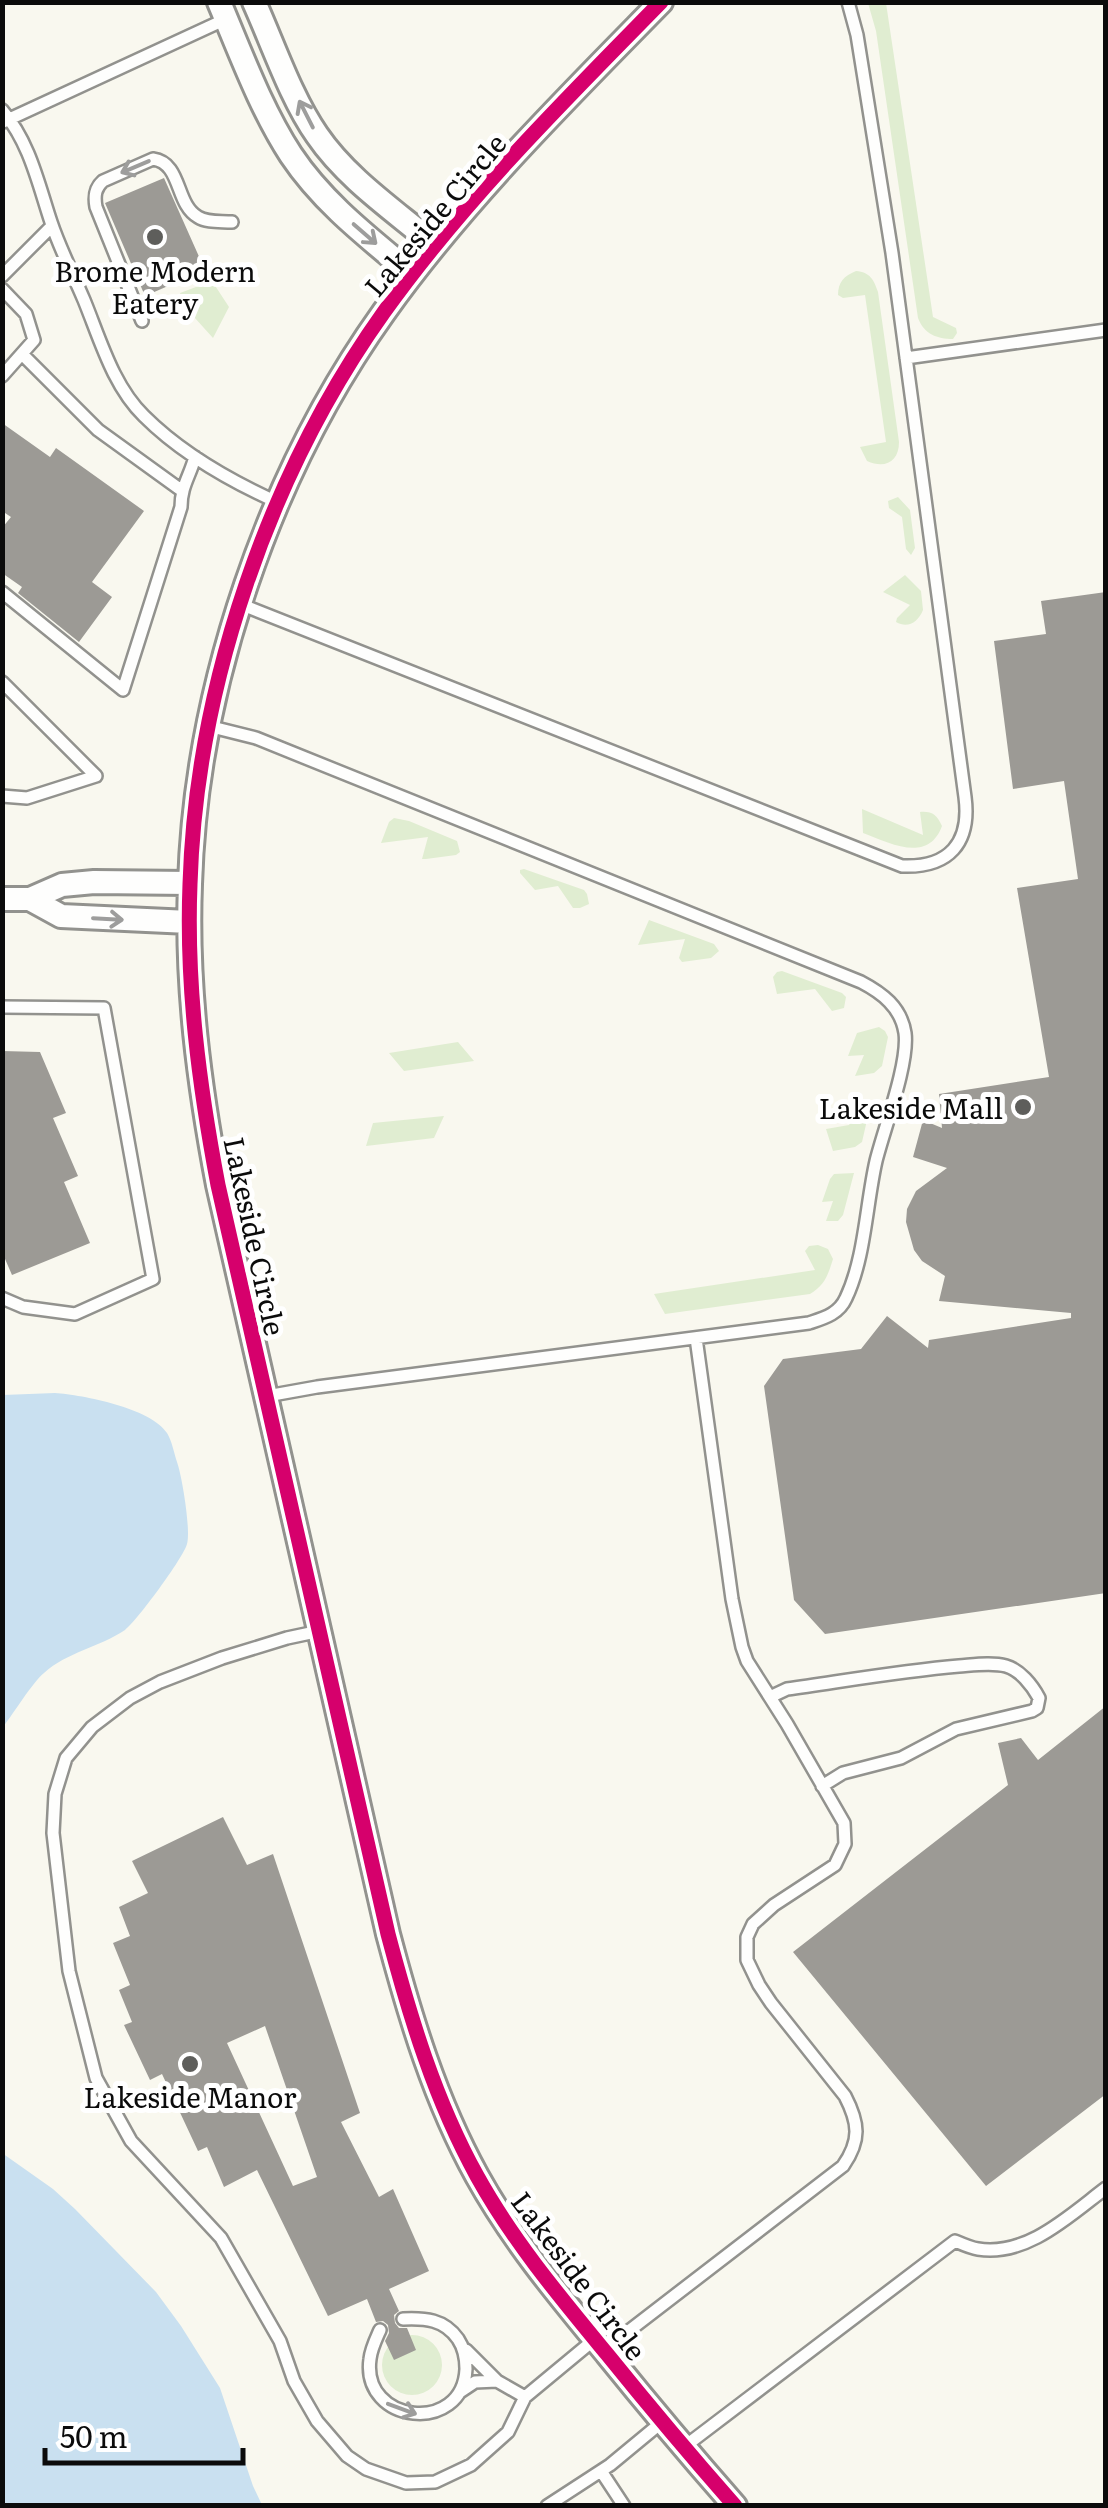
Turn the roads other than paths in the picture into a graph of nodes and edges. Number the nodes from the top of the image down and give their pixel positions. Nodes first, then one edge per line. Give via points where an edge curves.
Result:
1 (254, 2) edge
2 (661, 2) edge
3 (848, 2) edge
4 (222, 10) edge
5 (5, 117) edge
6 (232, 222) dead end
7 (52, 226) junction
8 (435, 245) junction
9 (412, 274) junction
10 (2, 276) edge
11 (2, 289) edge
12 (142, 321) dead end
13 (1106, 330) edge
14 (22, 354) junction
15 (906, 358) junction
16 (2, 376) edge
17 (195, 457) junction
18 (181, 490) junction
19 (279, 503) junction
20 (2, 592) edge
21 (240, 604) junction
22 (2, 682) edge
23 (208, 726) junction
24 (2, 796) edge
25 (190, 883) junction
26 (2, 899) edge
27 (30, 900) junction
28 (190, 922) junction
29 (2, 1006) edge
30 (2, 1298) edge
31 (696, 1338) junction
32 (266, 1396) junction
33 (320, 1631) junction
34 (770, 1696) junction
35 (822, 1786) junction
36 (1106, 2188) edge
37 (402, 2320) dead end
38 (380, 2330) dead end
39 (599, 2345) junction
40 (462, 2346) junction
41 (497, 2381) junction
42 (458, 2393) junction
43 (525, 2397) junction
44 (662, 2422) junction
45 (683, 2448) junction
46 (601, 2471) junction
47 (547, 2506) edge
48 (624, 2506) edge
49 (735, 2506) edge

8 -> 1 street via 316,134
2 - 8 street, Lakeside Circle
3 - 15 lane
4 - 5 lane
4 -> 9 street via 292,157 326,198
5 - 7 lane via 31,156
6 -> 12 lane via 195,216 160,160 98,186 96,207
7 - 10 lane
7 - 17 lane via 125,392
8 - 9 street, Lakeside Circle
9 - 19 street, Lakeside Circle via 338,384
11 - 14 lane via 26,314 34,340
13 - 15 lane
14 - 16 lane
14 - 18 lane via 98,430
15 - 21 lane via 967,809 954,851 930,865 902,866
17 - 18 lane
17 - 19 lane
18 - 20 lane via 182,506 123,690
19 - 21 street, Lakeside Circle
21 - 23 street, Lakeside Circle
22 - 24 lane via 96,776 26,798
23 - 25 street, Lakeside Circle
23 - 31 lane via 256,738 861,982 891,1002 905,1048 846,1299 839,1310 809,1323
25 - 27 street via 62,885
25 - 28 street, Lakeside Circle
26 - 27 street
27 -> 28 street via 61,916
28 - 32 street, Lakeside Circle via 204,1114
29 - 30 lane via 104,1008 154,1279 74,1314
31 - 32 lane
31 - 34 lane via 736,1623 747,1661
32 - 33 street, Lakeside Circle
33 - 39 street, Lakeside Circle via 388,1934 430,2072 493,2204
33 - 43 lane via 160,1682 92,1727 66,1758 55,1794 54,1833 69,1971 96,2078 132,2141 221,2238 317,2421 347,2456 406,2483 435,2482 472,2465 508,2432
34 - 35 lane
34 - 35 lane via 930,1668 1004,1665 1039,1698 1032,1711 956,1729 902,1758 843,1773
35 - 39 lane via 844,1823 845,1844 834,1864 753,1924 746,1950 759,1985 845,2096 856,2126 852,2154
36 - 45 lane via 1020,2244 999,2250 955,2241
37 - 40 lane via 441,2323
38 -> 42 lane via 370,2377 388,2404 418,2415 448,2405
39 - 43 lane
39 - 44 street, Lakeside Circle
40 - 41 lane
40 - 42 lane via 465,2378
41 - 42 lane via 475,2382
41 - 43 lane
44 - 45 street, Lakeside Circle
44 - 46 lane
45 - 49 street, Lakeside Circle
46 - 47 lane
46 - 48 lane

